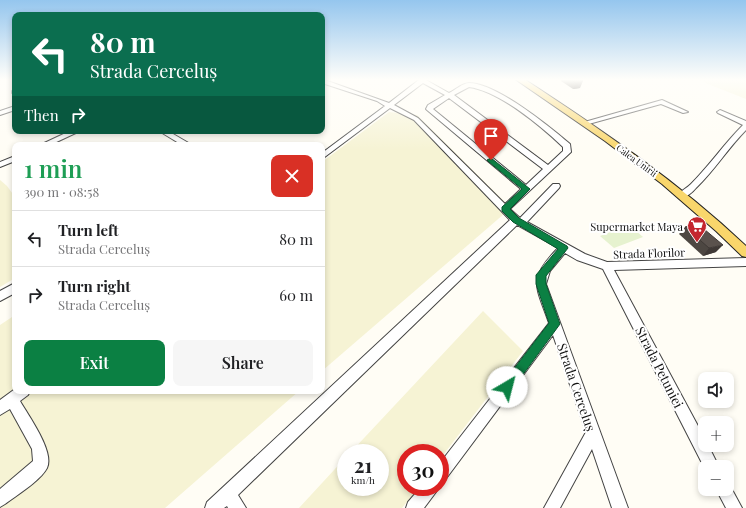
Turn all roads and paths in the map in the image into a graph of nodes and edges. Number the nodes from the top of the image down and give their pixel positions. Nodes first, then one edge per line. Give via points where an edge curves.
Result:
1 (384, 103) edge
2 (393, 103) edge
3 (436, 103) edge
4 (459, 103) edge
5 (509, 103) edge
6 (555, 103) edge
7 (659, 103) edge
8 (664, 103) edge
9 (390, 105) junction
10 (12, 109) edge
11 (685, 112) dead end
12 (720, 112) dead end
13 (0, 114) edge
14 (585, 123) junction
15 (746, 125) edge
16 (69, 134) edge
17 (168, 134) edge
18 (177, 134) edge
19 (172, 137) junction
20 (51, 142) edge
21 (182, 142) edge
22 (325, 156) edge
23 (12, 159) edge
24 (0, 164) edge
25 (548, 169) junction
26 (556, 186) dead end
27 (526, 189) junction
28 (683, 194) junction
29 (505, 209) junction
30 (518, 222) junction
31 (564, 248) junction
32 (746, 253) edge
33 (746, 262) edge
34 (607, 266) junction
35 (12, 289) edge
36 (0, 297) edge
37 (555, 324) junction
38 (17, 395) edge
39 (0, 408) edge
40 (593, 433) junction
41 (708, 460) edge
42 (449, 462) edge
43 (228, 495) junction
44 (423, 496) edge
45 (728, 496) edge
46 (0, 499) edge
47 (213, 508) edge
48 (238, 508) edge
49 (414, 508) edge
50 (552, 508) edge
51 (620, 508) edge
52 (734, 508) edge

1 - 9 street, Strada Florilor
2 - 9 street
3 - 27 street via 429,109
4 - 25 street
5 - 25 street via 547,128 568,149
6 - 14 main road, Calea Unirii
7 - 14 street
8 - 11 street
9 - 22 street
9 - 29 street, Strada Florilor via 416,118
10 - 13 street
12 - 15 street
14 - 28 main road, Calea Unirii
15 - 28 street via 693,187
16 - 20 street
17 - 19 street
18 - 19 street
19 - 21 street
23 - 24 street
25 - 27 street
26 - 30 street
27 - 29 street
28 - 32 main road, Calea Unirii
29 - 30 street, Strada Florilor
30 - 31 street, Strada Florilor
30 - 43 street
31 - 34 street, Strada Florilor via 587,260
31 - 37 street, Strada Cerceluș via 541,275 541,284
33 - 34 street, Strada Florilor
34 - 41 street, Strada Petuniei
35 - 36 street
37 - 40 street, Strada Cerceluș
37 - 42 street
38 - 39 street
38 - 46 street via 39,448 41,464
40 - 50 street
40 - 51 street, Strada Cerceluș
43 - 47 street
43 - 48 street
44 - 49 street
45 - 52 street

